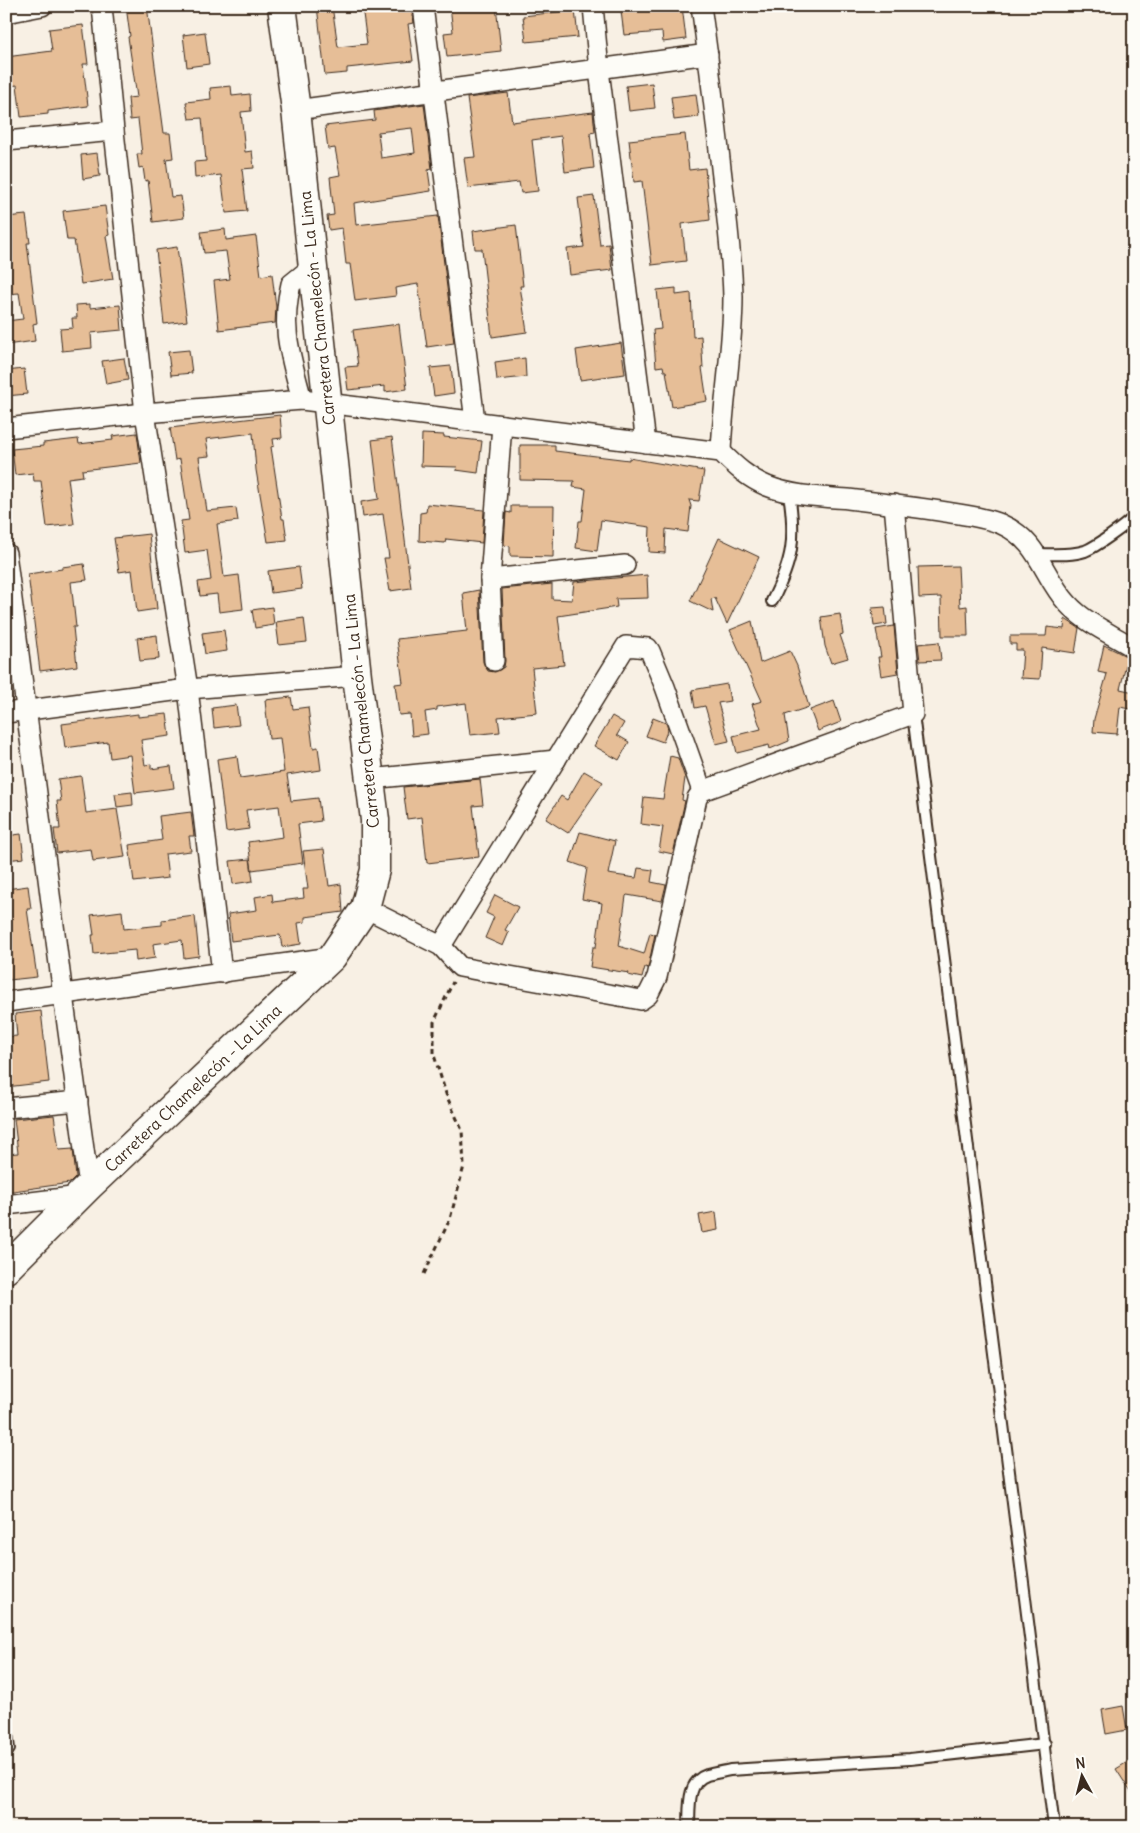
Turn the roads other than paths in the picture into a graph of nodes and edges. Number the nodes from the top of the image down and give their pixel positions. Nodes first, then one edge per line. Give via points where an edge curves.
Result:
1 (42, 6) edge
2 (102, 6) edge
3 (282, 6) edge
4 (423, 6) edge
5 (593, 6) edge
6 (701, 6) edge
7 (6, 13) edge
8 (708, 54) junction
9 (599, 70) junction
10 (433, 92) junction
11 (296, 110) junction
12 (114, 131) junction
13 (6, 140) edge
14 (315, 401) junction
15 (145, 413) junction
16 (475, 421) junction
17 (502, 425) junction
18 (6, 428) edge
19 (646, 443) junction
20 (722, 452) junction
21 (789, 493) junction
22 (894, 504) junction
23 (1134, 516) edge
24 (6, 553) edge
25 (1037, 554) junction
26 (625, 565) dead end
27 (490, 579) junction
28 (772, 601) dead end
29 (10, 615) edge
30 (1134, 648) edge
31 (494, 660) dead end
32 (357, 676) junction
33 (188, 690) junction
34 (27, 710) junction
35 (6, 712) edge
36 (913, 714) junction
37 (556, 760) junction
38 (370, 779) junction
39 (702, 791) junction
40 (365, 908) junction
41 (441, 946) junction
42 (332, 957) junction
43 (222, 972) junction
44 (63, 995) junction
45 (6, 1002) edge
46 (78, 1101) junction
47 (6, 1108) edge
48 (85, 1191) junction
49 (6, 1205) edge
50 (6, 1269) edge
51 (6, 1725) edge
52 (1044, 1744) junction
53 (6, 1753) edge
54 (689, 1827) edge
55 (1054, 1827) edge

1 - 7 street
2 - 12 street
3 - 11 street, Carretera Chamelecón - La Lima
4 - 10 street
5 - 9 street
6 - 8 street
8 - 9 street
8 - 20 street via 733,296
9 - 10 street
9 - 19 street
10 - 11 street
10 - 16 street
11 - 14 street, Carretera Chamelecón - La Lima via 312,267
12 - 13 street
12 - 15 street
14 - 15 street
14 - 16 street
14 - 32 street, Carretera Chamelecón - La Lima
15 - 18 street
15 - 33 street
16 - 17 street
17 - 19 street
17 - 27 street
19 - 20 street
20 - 21 street via 739,470
21 - 22 street
21 - 28 lane via 792,549 785,576
22 - 25 street via 974,516 1001,524 1021,536
22 - 36 street
23 - 25 lane via 1128,524 1085,551 1062,555
24 - 29 street
25 - 30 street via 1053,586 1069,606
26 - 27 street
27 - 31 street
29 - 34 street
32 - 33 street
32 - 38 street, Carretera Chamelecón - La Lima
33 - 34 street
33 - 43 street
34 - 35 street
34 - 44 street
36 - 39 street
36 - 52 lane
37 - 38 street
37 - 39 street via 626,646 648,648
37 - 41 street
38 - 40 street, Carretera Chamelecón - La Lima via 375,820 375,870
39 - 41 street via 697,798 658,977 641,1000 460,967
40 - 41 street
40 - 42 street, Carretera Chamelecón - La Lima
42 - 43 street
42 - 48 street, Carretera Chamelecón - La Lima
43 - 44 street
44 - 45 street
44 - 46 street
46 - 47 street
46 - 48 street
48 - 49 street
48 - 50 street, Carretera Chamelecón - La Lima
51 - 53 lane via 9,1750
52 - 54 lane via 910,1759 730,1770 705,1775 691,1790
52 - 55 lane

